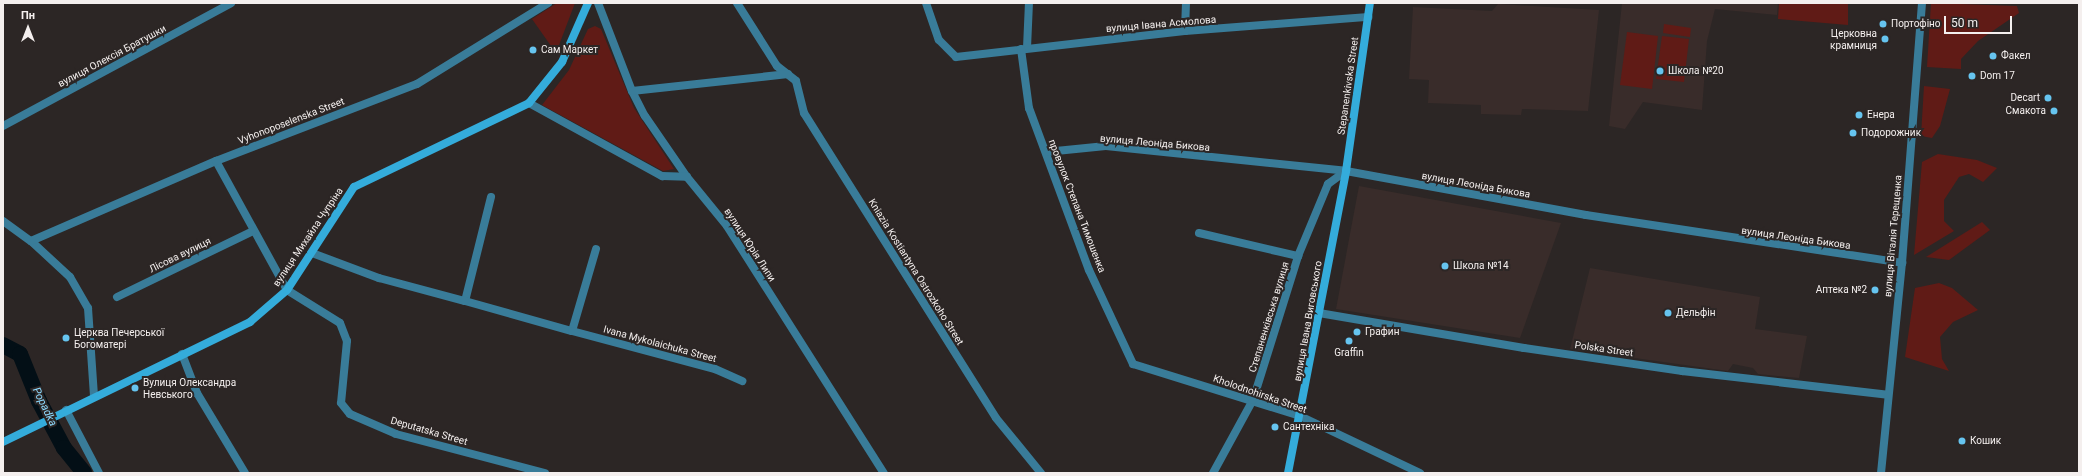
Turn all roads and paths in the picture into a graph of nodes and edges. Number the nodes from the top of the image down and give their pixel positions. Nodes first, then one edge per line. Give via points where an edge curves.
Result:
1 (231, 3) edge
2 (548, 3) edge
3 (588, 3) edge
4 (598, 3) edge
5 (737, 3) edge
6 (926, 3) edge
7 (1029, 3) edge
8 (1186, 3) edge
9 (1370, 3) edge
10 (1922, 3) edge
11 (1368, 17) junction
12 (1184, 31) junction
13 (1024, 48) junction
14 (788, 74) junction
15 (632, 91) junction
16 (529, 103) junction
17 (3, 126) edge
18 (1046, 152) junction
19 (216, 161) junction
20 (1346, 171) junction
21 (687, 177) junction
22 (491, 197) dead end
23 (3, 221) edge
24 (253, 231) junction
25 (1199, 233) dead end
26 (31, 240) junction
27 (596, 249) dead end
28 (312, 253) junction
29 (1298, 256) junction
30 (1902, 264) junction
31 (287, 290) junction
32 (116, 297) dead end
33 (465, 301) junction
34 (1319, 313) junction
35 (572, 331) junction
36 (182, 354) junction
37 (1133, 364) joint
38 (742, 381) dead end
39 (1888, 395) junction
40 (94, 396) junction
41 (1254, 400) junction
42 (63, 412) junction
43 (1300, 416) junction
44 (3, 442) edge
45 (1880, 472) edge
46 (99, 473) edge
47 (245, 473) edge
48 (545, 473) edge
49 (884, 473) edge
50 (1041, 473) edge
51 (1213, 473) edge
52 (1288, 473) edge
53 (1420, 473) edge

1 - 17 street, вулиця Олексія Братушки
2 - 19 street, Vyhonoposelenska Street via 417,84
3 - 16 main road, вулиця Михайла Чупріна via 562,62
4 - 15 street, вулиця Юрія Липи
5 - 14 street, Kniazia Kostiantyna Ostrozkoho Street via 777,66
6 - 13 street, вулиця Івана Асмолова via 939,40 956,57
7 - 13 street, провулок Степана Тимошенка
8 - 12 street
9 - 11 main road, Stepanenkivska Street
10 - 30 street, вулиця Віталія Терещенка
11 - 12 street, вулиця Івана Асмолова
11 - 20 main road, Stepanenkivska Street
12 - 13 street, вулиця Івана Асмолова
13 - 18 street, провулок Степана Тимошенка via 1028,108
14 - 15 street
14 - 50 street, Kniazia Kostiantyna Ostrozkoho Street via 796,81 804,113 992,412
15 - 21 street, вулиця Юрія Липи via 645,116
16 - 21 street via 662,176
16 - 28 main road, вулиця Михайла Чупріна via 354,188
18 - 20 street, вулиця Леоніда Бикова via 1106,146
18 - 37 street, провулок Степана Тимошенка via 1089,270
19 - 24 street, Deputatska Street
19 - 26 street, Vyhonoposelenska Street
20 - 29 street, Степаненківська вулиця via 1328,184
20 - 30 street, вулиця Леоніда Бикова via 1599,217
20 - 34 main road, вулиця Івана Виговського
21 - 49 street, вулиця Юрія Липи via 727,226
22 - 33 street
23 - 26 street
24 - 31 street, Deputatska Street
24 - 32 street, Лісова вулиця
25 - 29 street
26 - 40 street via 70,277 88,308
27 - 35 street
28 - 31 main road, вулиця Михайла Чупріна
28 - 33 street, Ivana Mykolaichuka Street via 380,278
29 - 41 street, Степаненківська вулиця
30 - 39 street, вулиця Віталія Терещенка
31 - 36 main road, вулиця Михайла Чупріна via 250,322
31 - 48 street, Deputatska Street via 340,322 347,341 341,403 350,414 396,434
33 - 35 street, Ivana Mykolaichuka Street
34 - 39 street, Polska Street via 1524,348
34 - 43 main road, вулиця Івана Виговського
35 - 38 street, Ivana Mykolaichuka Street via 715,369
36 - 40 main road, вулиця Михайла Чупріна
36 - 47 street via 197,393
37 - 41 street, Kholodnohirska Street
39 - 45 street, вулиця Віталія Терещенка
40 - 42 main road, вулиця Михайла Чупріна
41 - 43 street, Kholodnohirska Street
41 - 51 street, Степаненківська вулиця
42 - 44 main road, вулиця Михайла Чупріна
42 - 46 street
43 - 52 main road, вулиця Івана Виговського
43 - 53 street, Kholodnohirska Street

